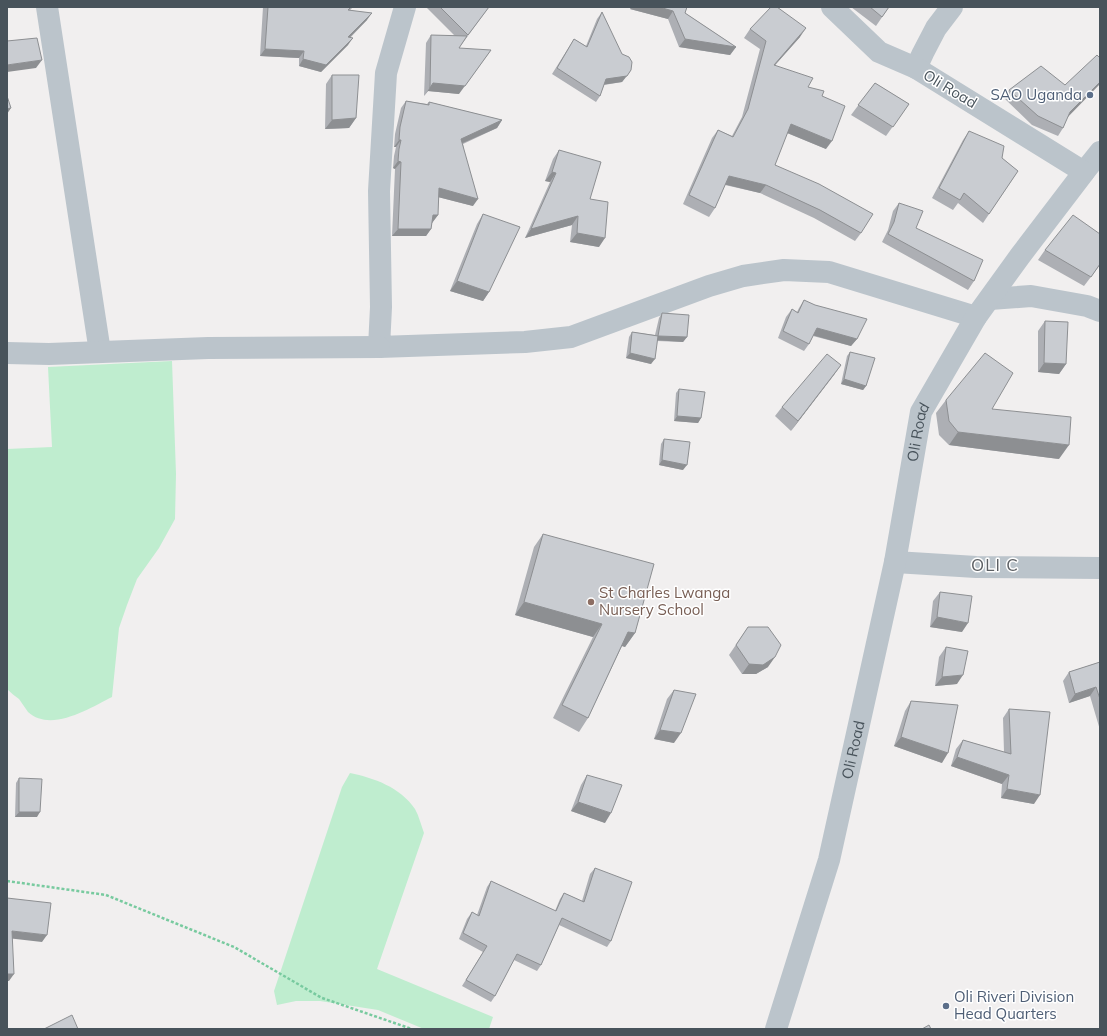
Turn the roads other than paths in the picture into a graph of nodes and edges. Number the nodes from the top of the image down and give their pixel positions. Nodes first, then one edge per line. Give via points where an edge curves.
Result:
1 (48, 7) edge
2 (405, 7) edge
3 (832, 7) edge
4 (952, 7) edge
5 (916, 68) junction
6 (1100, 152) edge
7 (1084, 172) junction
8 (990, 299) junction
9 (1100, 311) edge
10 (976, 317) junction
11 (379, 347) junction
12 (100, 352) junction
13 (7, 353) edge
14 (896, 562) junction
15 (1100, 568) edge
16 (776, 1029) edge

1 - 12 street
2 - 11 street via 386,73 379,191
3 - 5 street, Oli Road via 879,52
4 - 5 street via 936,28
5 - 7 street, Oli Road
6 - 7 street
7 - 8 street, Oli Road
8 - 9 street via 1031,296 1087,306
8 - 10 street, Oli Road
10 - 11 street via 829,272 784,270 743,276 709,286 571,337 525,342
10 - 14 street, Oli Road via 921,412
11 - 12 street via 208,348
12 - 13 street
14 - 15 street via 976,567
14 - 16 street, Oli Road via 829,860

